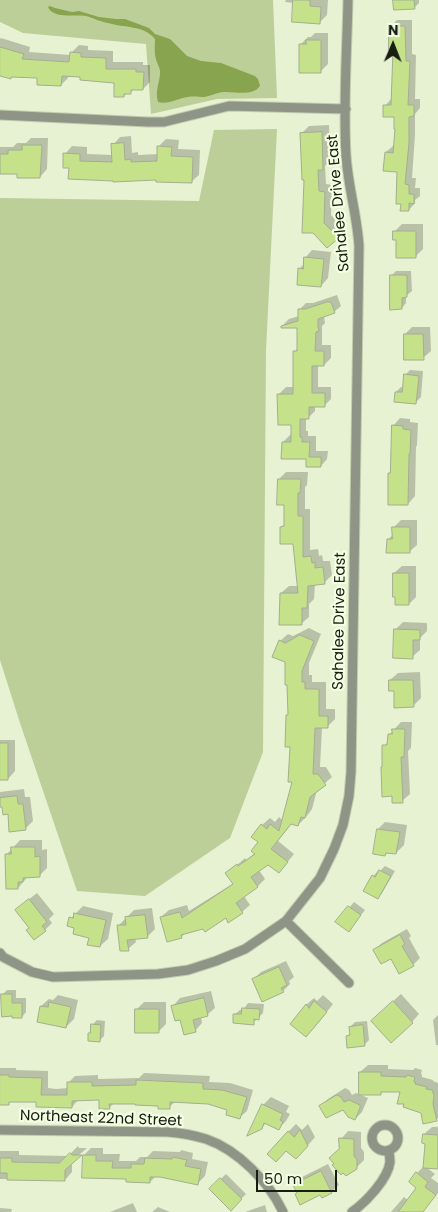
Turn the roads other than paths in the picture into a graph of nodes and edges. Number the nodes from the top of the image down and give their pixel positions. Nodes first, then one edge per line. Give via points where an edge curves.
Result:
1 (348, 0) edge
2 (346, 109) junction
3 (0, 114) edge
4 (286, 921) junction
5 (1, 956) edge
6 (349, 983) dead end
7 (0, 1130) edge
8 (389, 1150) dead end
9 (283, 1212) edge
10 (352, 1212) edge

1 - 2 street, Sahalee Drive East
2 - 3 street via 229,106 164,122
2 - 4 street, Sahalee Drive East via 348,180 359,246 351,772 343,825 334,849 320,878
4 - 5 street, Sahalee Drive East via 245,949 188,970 158,974 53,977 32,972
4 - 6 street
7 - 9 street, Northeast 22nd Street via 188,1134 207,1140 246,1164 264,1181
8 - 10 street via 390,1163 385,1176 373,1193

